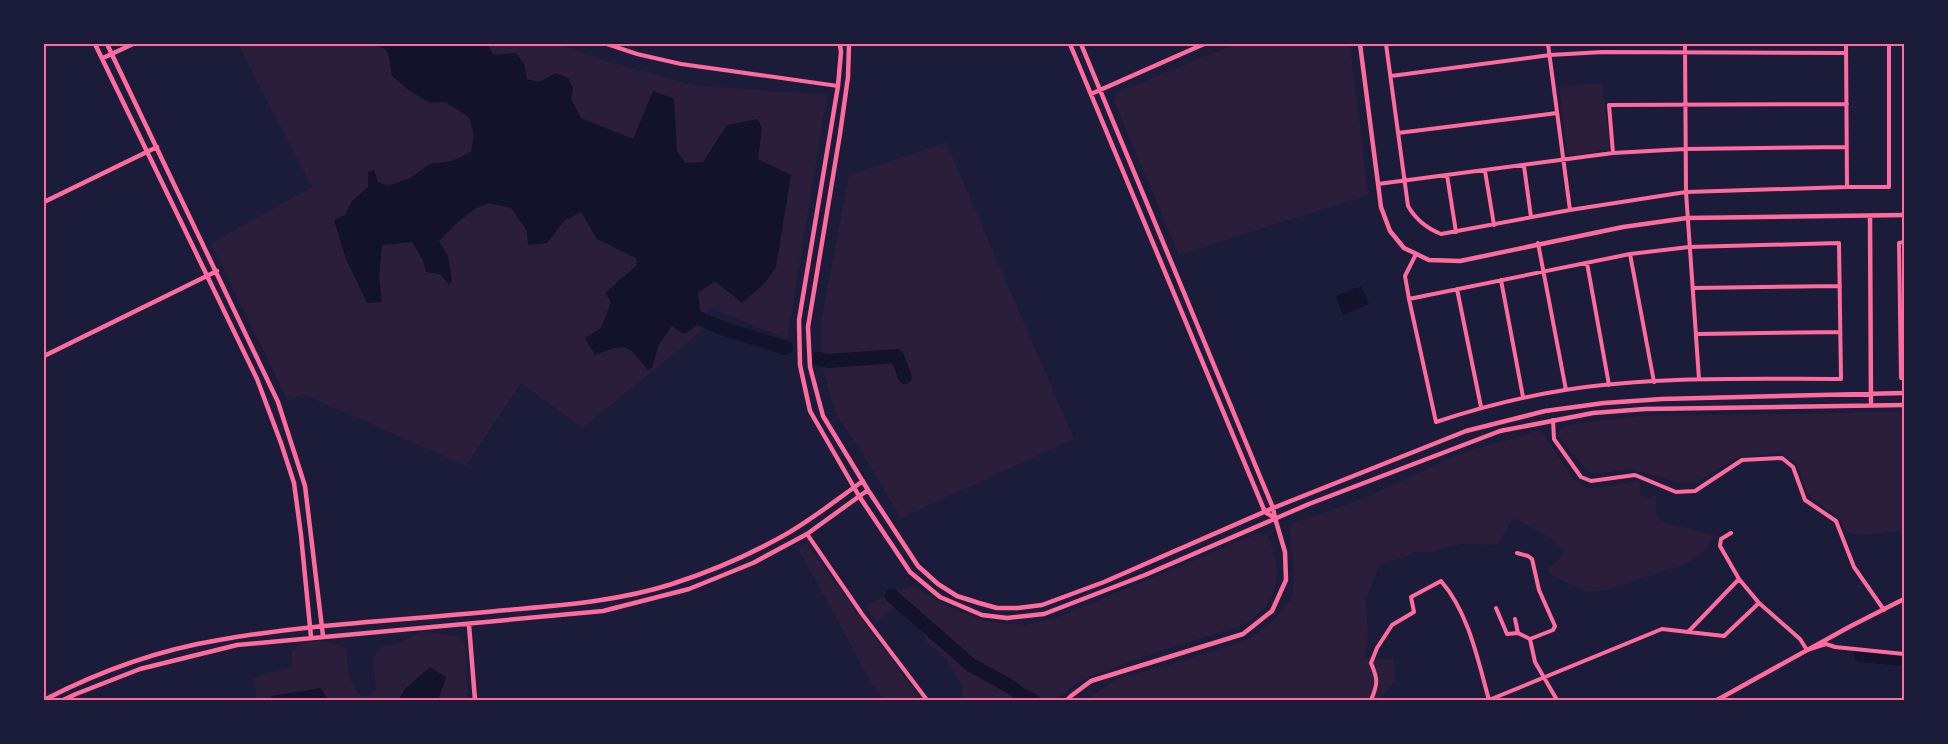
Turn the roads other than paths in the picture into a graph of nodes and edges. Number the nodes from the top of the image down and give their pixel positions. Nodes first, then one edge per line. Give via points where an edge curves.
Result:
1 (95, 44) edge
2 (107, 44) edge
3 (133, 44) edge
4 (607, 44) edge
5 (840, 44) edge
6 (849, 44) edge
7 (1070, 44) edge
8 (1081, 44) edge
9 (1204, 44) edge
10 (1360, 44) edge
11 (1386, 44) edge
12 (1548, 44) edge
13 (1685, 44) edge
14 (1846, 44) edge
15 (1889, 44) edge
16 (1685, 52) junction
17 (1846, 53) junction
18 (112, 54) junction
19 (1550, 55) junction
20 (103, 58) junction
21 (1391, 76) junction
22 (838, 86) junction
23 (1101, 90) junction
24 (1090, 94) junction
25 (1685, 104) junction
26 (1847, 104) junction
27 (1557, 113) junction
28 (1398, 133) junction
29 (157, 147) junction
30 (1847, 147) junction
31 (1685, 149) junction
32 (146, 152) junction
33 (1613, 153) junction
34 (1564, 161) junction
35 (1524, 166) junction
36 (1485, 171) junction
37 (1447, 175) junction
38 (1404, 181) junction
39 (1378, 184) junction
40 (1847, 187) junction
41 (1686, 192) junction
42 (44, 202) edge
43 (1570, 210) junction
44 (1905, 215) edge
45 (1870, 216) junction
46 (1532, 217) junction
47 (1687, 218) junction
48 (1494, 225) junction
49 (1456, 232) junction
50 (1905, 242) edge
51 (1538, 243) junction
52 (1689, 247) junction
53 (1416, 254) junction
54 (1630, 254) junction
55 (1587, 263) junction
56 (217, 271) junction
57 (1544, 272) junction
58 (207, 277) junction
59 (1501, 280) junction
60 (1839, 286) junction
61 (1902, 287) edge
62 (1693, 288) junction
63 (1457, 289) junction
64 (1409, 299) junction
65 (1903, 331) edge
66 (1840, 332) junction
67 (1697, 334) junction
68 (44, 356) edge
69 (1905, 378) edge
70 (1700, 379) junction
71 (1654, 382) junction
72 (1609, 385) junction
73 (1566, 390) junction
74 (1871, 393) junction
75 (1905, 393) edge
76 (1523, 397) junction
77 (1871, 405) junction
78 (1905, 405) edge
79 (1481, 407) junction
80 (1553, 420) junction
81 (863, 481) junction
82 (854, 487) junction
83 (868, 490) junction
84 (859, 496) junction
85 (1273, 508) junction
86 (1265, 512) junction
87 (1275, 518) junction
88 (1731, 533) dead end
89 (807, 534) junction
90 (1517, 553) dead end
91 (1739, 579) junction
92 (1905, 599) edge
93 (1759, 603) junction
94 (1496, 608) dead end
95 (1884, 610) junction
96 (1515, 620) dead end
97 (322, 625) junction
98 (469, 625) junction
99 (309, 627) junction
100 (1689, 632) junction
101 (1518, 633) junction
102 (323, 636) junction
103 (311, 637) junction
104 (1530, 639) junction
105 (1808, 650) junction
106 (1905, 654) edge
107 (1543, 678) junction
108 (44, 700) edge
109 (63, 700) edge
110 (475, 700) edge
111 (927, 700) edge
112 (1067, 700) edge
113 (1371, 700) edge
114 (1489, 700) edge
115 (1557, 700) edge
116 (1717, 700) edge

1 - 20 street
2 - 18 street
3 - 18 street
4 - 22 street via 681,64
5 - 22 street
6 - 81 street via 840,134 808,327 810,367 823,416
7 - 24 street
8 - 23 street
9 - 23 street
10 - 39 street
11 - 21 street
12 - 19 street
13 - 16 street
14 - 17 street
15 - 40 street via 1889,187
16 - 17 street
16 - 19 street
16 - 25 street
17 - 26 street
18 - 20 street
18 - 29 street
19 - 21 street
19 - 27 street
20 - 32 street
21 - 28 street
22 - 82 street via 799,320 800,365 810,411
23 - 24 street
23 - 85 street
24 - 86 street
25 - 26 street
25 - 31 street
25 - 33 street via 1609,105
26 - 30 street
27 - 28 street
27 - 34 street
28 - 38 street
29 - 32 street
29 - 56 street
30 - 31 street
30 - 40 street
31 - 33 street
31 - 41 street
32 - 42 street
32 - 58 street
33 - 34 street
34 - 35 street
34 - 43 street
35 - 36 street
35 - 46 street
36 - 37 street
36 - 48 street
37 - 38 street
37 - 49 street
38 - 39 street
38 - 49 street via 1408,206 1416,219 1441,234
39 - 53 street via 1390,231 1404,248
40 - 41 street
41 - 43 street
41 - 47 street
43 - 46 street
44 - 45 street
45 - 47 street
45 - 74 street
46 - 48 street
47 - 51 street
47 - 52 street
48 - 49 street
50 - 61 street via 1899,243
51 - 53 street via 1460,261 1429,260
51 - 57 street
52 - 54 street
52 - 60 street via 1839,243
52 - 62 street
53 - 64 street via 1405,276
54 - 55 street
54 - 71 street
55 - 57 street
55 - 72 street
56 - 58 street
56 - 97 street via 278,402 305,486
57 - 59 street
57 - 73 street
58 - 68 street
58 - 99 street via 257,379 294,483
59 - 63 street
59 - 76 street
60 - 62 street
60 - 66 street
61 - 65 street
62 - 67 street
63 - 64 street
63 - 79 street
64 - 79 street via 1436,422
65 - 69 street via 1901,378
66 - 67 street
66 - 70 street via 1841,379
67 - 70 street
70 - 71 street
71 - 72 street
72 - 73 street
73 - 76 street
74 - 75 street
74 - 77 street
74 - 85 street via 1662,399 1545,411 1466,431
76 - 79 street
77 - 78 street
77 - 80 street via 1645,409
80 - 87 street via 1500,431
80 - 95 street via 1554,439 1581,477 1591,481 1635,475 1676,492 1695,491 1742,460 1782,458 1793,467 1805,500 1836,521 1854,567
81 - 82 street
81 - 83 street
82 - 84 street
82 - 97 street via 782,537 672,584 603,601
83 - 84 street
83 - 86 street via 918,566 957,596 997,608 1042,605
84 - 87 street via 910,572 924,585 960,607 1007,618 1044,614
84 - 89 street
85 - 86 street
85 - 87 street
86 - 87 street
87 - 112 street via 1285,552 1286,580 1272,611 1243,634 1092,681
88 - 91 street via 1721,539 1719,546
89 - 98 street via 753,563 689,589 603,611
89 - 111 street
90 - 104 street via 1532,560 1539,590 1555,626
91 - 93 street
91 - 100 street
92 - 95 street
93 - 100 street via 1724,636
93 - 105 street
94 - 101 street via 1507,634
95 - 105 street
96 - 101 street
97 - 99 street
97 - 102 street
98 - 102 street
98 - 110 street
99 - 103 street
99 - 108 street via 217,640 138,660
100 - 107 street via 1662,629
101 - 104 street
102 - 103 street
103 - 109 street via 237,645 140,669
104 - 107 street
105 - 106 street via 1826,644
105 - 116 street
107 - 114 street
107 - 115 street
113 - 114 street via 1377,686 1371,663 1377,648 1392,625 1414,612 1411,597 1441,581 1460,609

